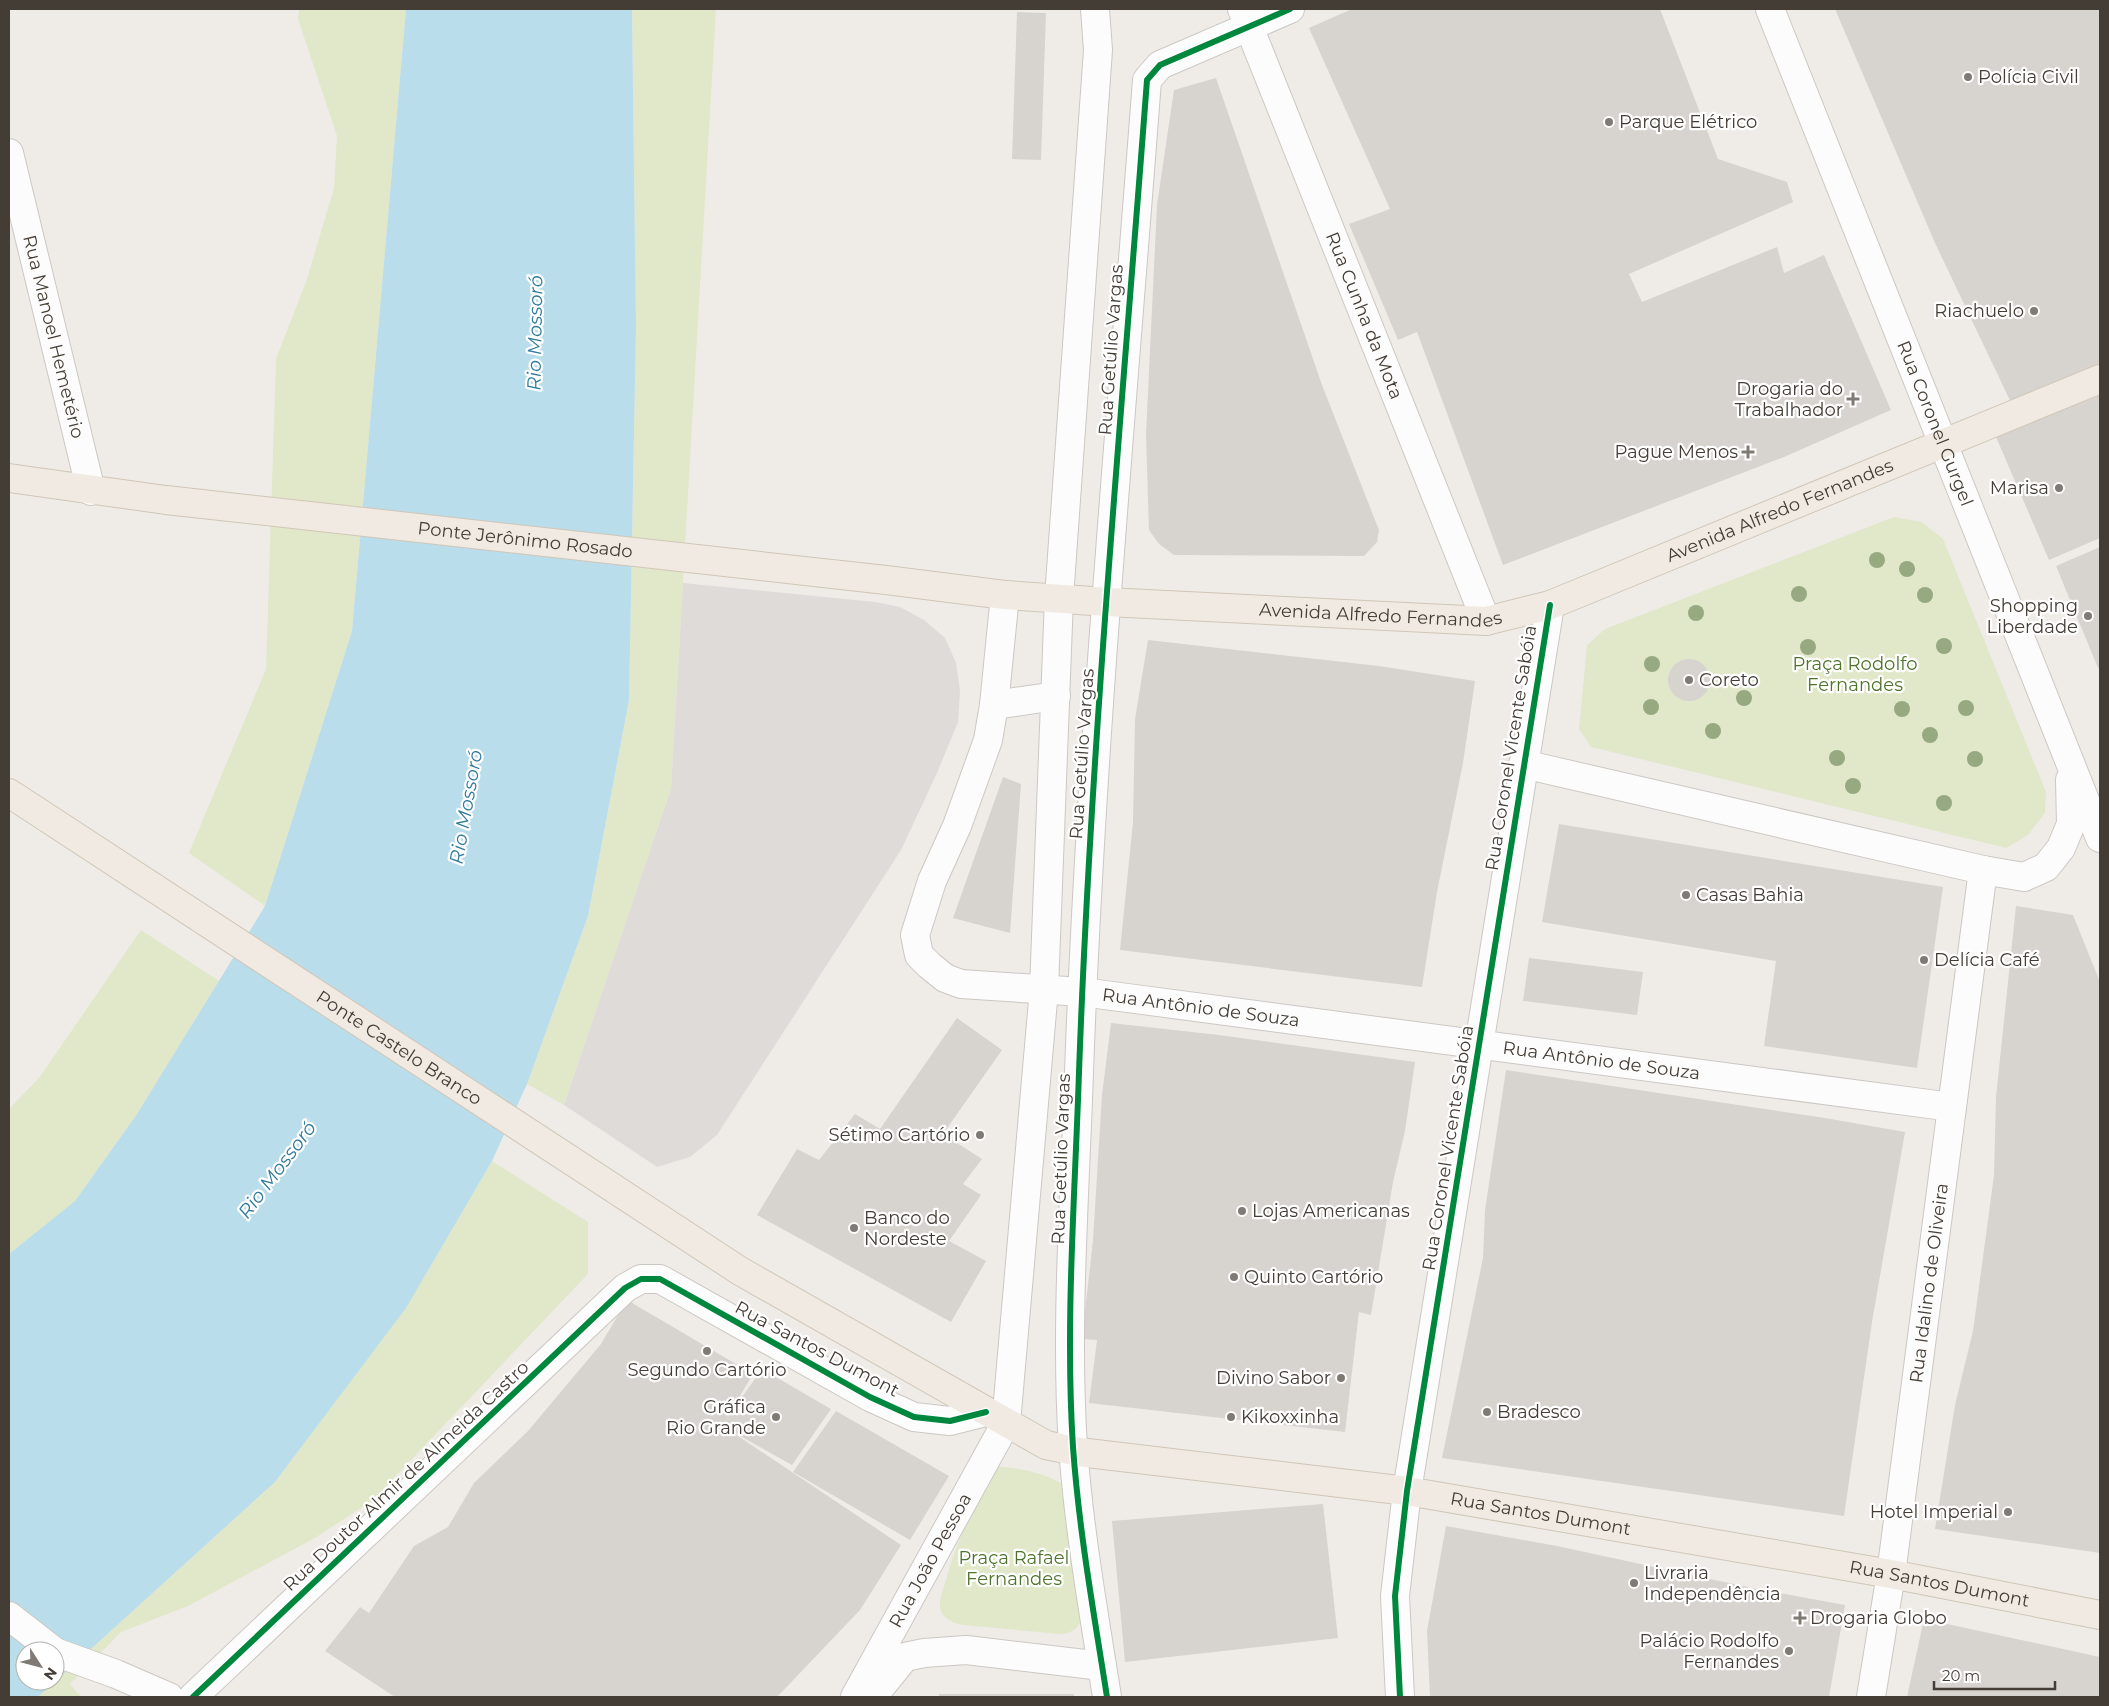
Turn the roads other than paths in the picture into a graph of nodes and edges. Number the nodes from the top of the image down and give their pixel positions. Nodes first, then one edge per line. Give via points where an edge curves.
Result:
1 (1095, 9) edge
2 (1290, 9) edge
3 (1770, 9) edge
4 (1246, 18) edge
5 (9, 153) edge
6 (2100, 379) edge
7 (1942, 444) junction
8 (9, 478) edge
9 (90, 491) junction
10 (886, 580) joint
11 (1005, 595) junction
12 (1059, 598) junction
13 (1107, 602) junction
14 (1550, 605) junction
15 (1486, 622) junction
16 (1056, 696) junction
17 (994, 705) junction
18 (1523, 764) junction
19 (2070, 766) junction
20 (9, 793) edge
21 (2100, 838) edge
22 (1983, 870) junction
23 (1044, 989) junction
24 (1082, 992) junction
25 (1480, 1044) junction
26 (1952, 1107) junction
27 (740, 1272) joint
28 (641, 1279) joint
29 (996, 1418) junction
30 (1074, 1451) junction
31 (1407, 1491) junction
32 (1891, 1574) junction
33 (2100, 1615) edge
34 (9, 1616) edge
35 (40, 1641) edge
36 (65, 1656) edge
37 (1102, 1666) junction
38 (169, 1697) edge
39 (193, 1697) edge
40 (855, 1697) edge
41 (875, 1697) edge
42 (1107, 1697) edge
43 (1400, 1697) edge
44 (1871, 1697) edge

1 - 12 street, Rua Getúlio Vargas via 1098,50
2 - 4 street
3 - 7 street, Rua Coronel Gurgel
4 - 13 street, Rua Getúlio Vargas via 1160,65 1147,80
4 - 15 street, Rua Cunha da Mota
5 - 9 street, Rua Manoel Hemetério
6 - 7 main road, Avenida Alfredo Fernandes
7 - 14 main road, Avenida Alfredo Fernandes
7 - 19 street, Rua Coronel Gurgel
8 - 9 main road, Ponte Jerônimo Rosado
9 - 10 main road, Ponte Jerônimo Rosado
10 - 11 main road, Avenida Alfredo Fernandes
11 - 12 main road, Avenida Alfredo Fernandes
11 - 17 street, Rua Antônio de Souza
12 - 13 main road, Avenida Alfredo Fernandes
12 - 16 street, Rua Getúlio Vargas
13 - 15 main road, Avenida Alfredo Fernandes
13 - 24 street, Rua Getúlio Vargas
14 - 15 main road, Avenida Alfredo Fernandes
14 - 18 street, Rua Coronel Vicente Sabóia
16 - 17 street
16 - 23 street, Rua Getúlio Vargas
17 - 23 street, Rua Antônio de Souza via 988,740 973,783 932,880 915,935 917,947 919,955 944,978 961,984
18 - 22 street
18 - 25 street, Rua Coronel Vicente Sabóia
19 - 21 street, Rua Coronel Gurgel
19 - 22 street via 2071,824 2061,848 2046,867 2024,877
20 - 27 main road, Ponte Castelo Branco
22 - 26 street, Rua Idalino de Oliveira
23 - 24 street, Rua Antônio de Souza
23 - 29 street, Rua Getúlio Vargas
24 - 25 street, Rua Antônio de Souza
24 - 30 street, Rua Getúlio Vargas via 1072,1302
25 - 26 street, Rua Antônio de Souza
25 - 31 street, Rua Coronel Vicente Sabóia
26 - 32 street, Rua Idalino de Oliveira
27 - 29 main road, Rua Santos Dumont
28 - 29 street, Rua Santos Dumont via 660,1280 870,1397 914,1416 950,1420
28 - 39 street, Rua Doutor Almir de Almeida Castro via 625,1288
29 - 30 main road, Rua Santos Dumont via 1046,1445
29 - 40 street, Rua João Pessoa
30 - 31 main road, Rua Santos Dumont
30 - 37 street, Rua Getúlio Vargas
31 - 32 main road, Rua Santos Dumont
31 - 43 street, Rua Coronel Vicente Sabóia via 1395,1596
32 - 33 main road, Rua Santos Dumont
32 - 44 street, Rua Idalino de Oliveira
34 - 35 street
36 - 38 street
37 - 41 street via 942,1650 905,1657
37 - 42 street, Rua Getúlio Vargas

